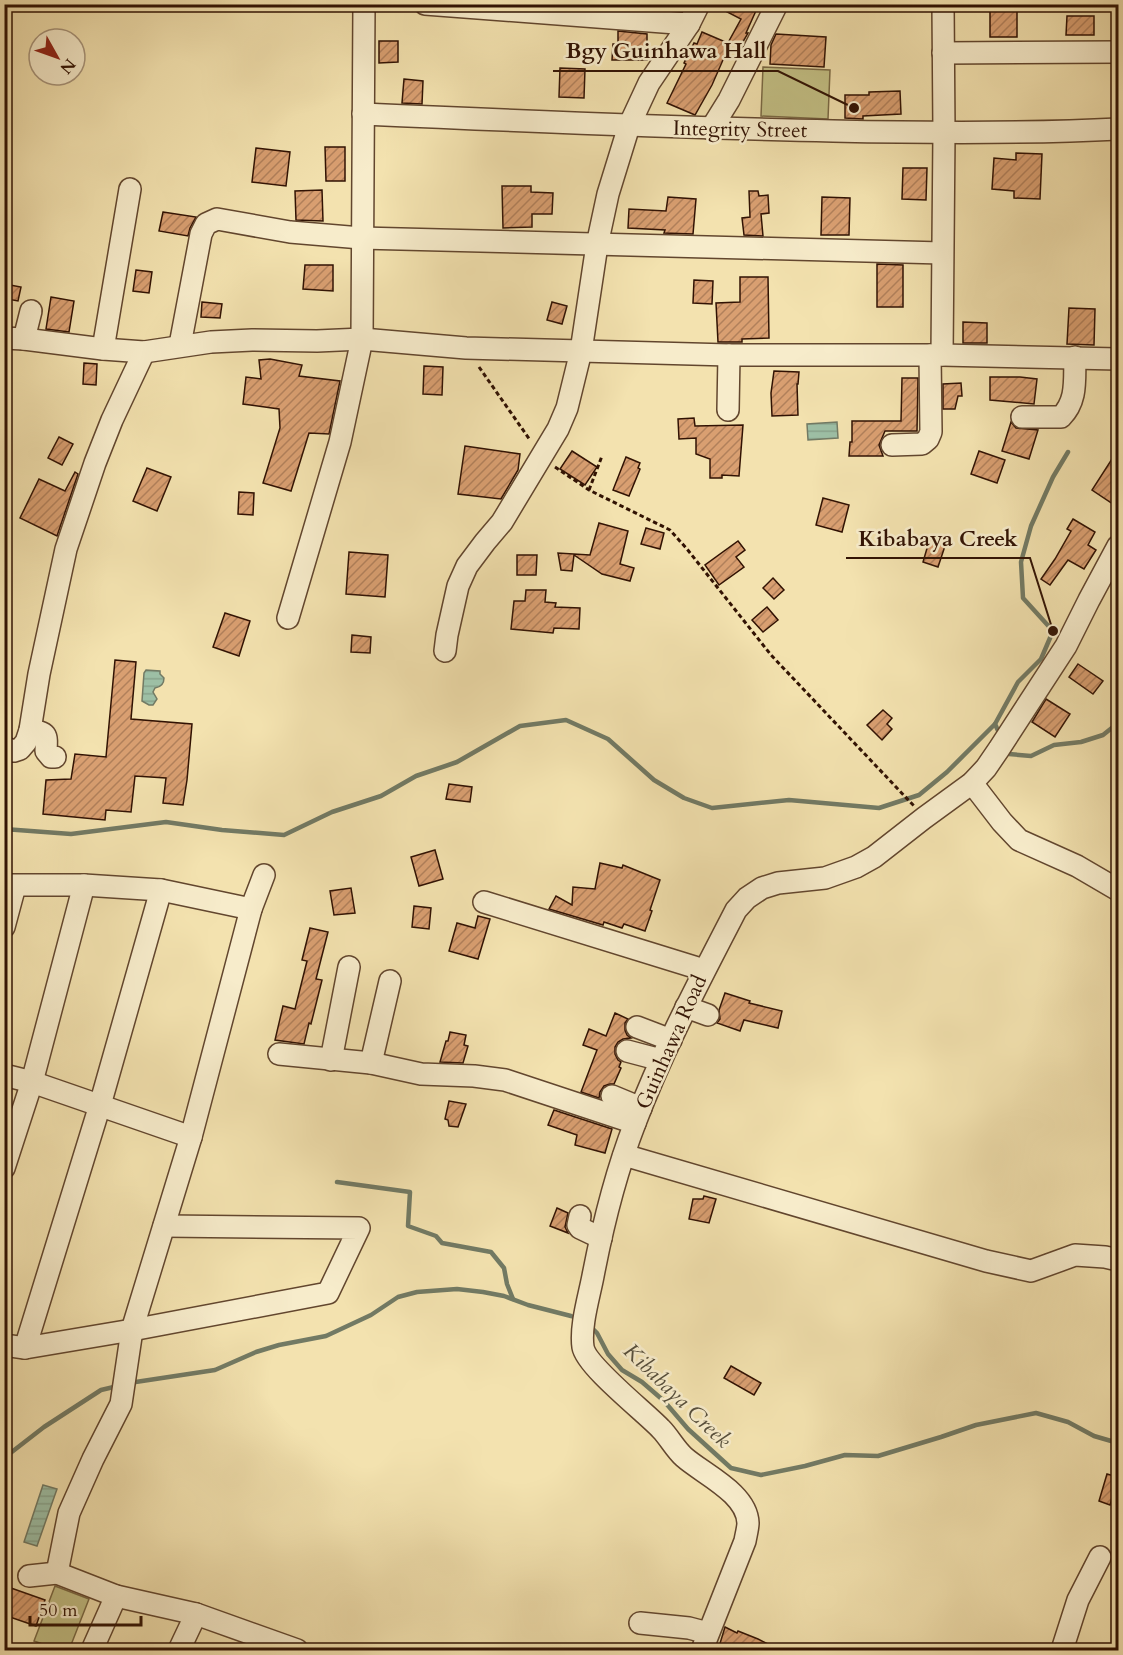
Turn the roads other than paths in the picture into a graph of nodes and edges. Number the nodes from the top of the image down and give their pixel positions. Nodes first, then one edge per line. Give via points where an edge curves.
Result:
1 (364, 4) edge
2 (425, 4) edge
3 (699, 4) edge
4 (777, 4) edge
5 (943, 4) edge
6 (689, 24) junction
7 (1119, 52) edge
8 (943, 53) junction
9 (363, 114) junction
10 (629, 126) junction
11 (711, 129) junction
12 (1119, 129) edge
13 (944, 133) junction
14 (130, 189) dead end
15 (361, 238) junction
16 (597, 245) junction
17 (942, 253) junction
18 (31, 311) dead end
19 (14, 338) edge
20 (362, 339) junction
21 (180, 345) junction
22 (103, 349) junction
23 (581, 351) junction
24 (144, 352) junction
25 (729, 355) junction
26 (936, 355) junction
27 (1075, 357) junction
28 (1119, 359) edge
29 (728, 410) dead end
30 (1022, 417) dead end
31 (892, 444) dead end
32 (1119, 546) edge
33 (288, 618) dead end
34 (445, 651) dead end
35 (30, 730) junction
36 (5, 748) edge
37 (56, 757) dead end
38 (972, 783) junction
39 (264, 875) dead end
40 (84, 885) junction
41 (10, 886) edge
42 (161, 890) junction
43 (1119, 890) edge
44 (484, 902) dead end
45 (251, 909) junction
46 (4, 927) edge
47 (349, 967) dead end
48 (704, 970) junction
49 (390, 981) dead end
50 (686, 1007) junction
51 (708, 1015) dead end
52 (637, 1027) dead end
53 (671, 1040) junction
54 (627, 1051) dead end
55 (279, 1054) dead end
56 (331, 1060) junction
57 (661, 1060) junction
58 (371, 1063) junction
59 (4, 1075) edge
60 (32, 1082) junction
61 (612, 1096) dead end
62 (100, 1105) junction
63 (638, 1115) junction
64 (191, 1137) junction
65 (624, 1155) junction
66 (4, 1168) edge
67 (580, 1216) dead end
68 (164, 1226) junction
69 (601, 1238) junction
70 (1119, 1260) edge
71 (132, 1330) junction
72 (15, 1347) edge
73 (1100, 1557) dead end
74 (57, 1573) junction
75 (29, 1576) dead end
76 (116, 1596) junction
77 (195, 1614) junction
78 (640, 1623) dead end
79 (705, 1641) edge
80 (92, 1650) edge
81 (179, 1650) edge
82 (297, 1650) edge
83 (1062, 1650) edge

1 - 9 street
2 - 6 street
3 - 6 street
4 - 11 street
5 - 8 street
6 - 10 street via 649,83
7 - 8 street
8 - 13 street
9 - 10 street, Integrity Street
9 - 15 street
10 - 11 street, Integrity Street
10 - 16 street
11 - 13 street, Integrity Street
12 - 13 street, Integrity Street
13 - 17 street
14 - 22 street
15 - 16 street
15 - 20 street
15 - 21 street via 290,232 217,219 206,224
16 - 17 street
16 - 23 street
17 - 26 street
18 - 19 street
19 - 22 street
20 - 21 street
20 - 23 street via 466,348
20 - 33 street via 340,442
21 - 24 street
22 - 24 street
23 - 25 street
23 - 34 street via 558,429 502,522 467,566 458,586
24 - 35 street via 112,420 66,549
25 - 26 street
25 - 29 street
26 - 27 street
26 - 31 street via 928,439 922,444
27 - 28 street
27 - 30 street via 1074,393 1068,410 1061,417
32 - 38 street, Guinhawa Road via 1066,646 986,768
35 - 36 street via 20,750
35 - 37 street via 46,735 46,751
38 - 43 street via 1019,840
38 - 48 street, Guinhawa Road via 856,867 825,878 778,883 747,898 736,910
39 - 45 street
40 - 41 street
40 - 42 street
40 - 60 street
41 - 46 street
42 - 45 street
42 - 62 street
44 - 48 street
45 - 64 street
47 - 56 street
48 - 50 street, Guinhawa Road
49 - 58 street
50 - 51 street
50 - 53 street, Guinhawa Road
52 - 53 street
53 - 57 street, Guinhawa Road
54 - 57 street
55 - 56 street
56 - 58 street
57 - 63 street, Guinhawa Road
58 - 63 street via 421,1074 505,1080 613,1117
59 - 60 street
60 - 62 street
60 - 66 street
61 - 63 street
62 - 64 street
62 - 72 street
63 - 65 street, Guinhawa Road
64 - 68 street
65 - 69 street, Guinhawa Road
65 - 70 street via 1031,1271 1075,1255
67 - 69 street via 580,1228
68 - 71 street
68 - 71 street via 359,1228 328,1293
69 - 79 street, Guinhawa Road via 583,1350 683,1456 732,1494 744,1507 748,1522 745,1541
71 - 72 street
71 - 74 street via 121,1404 69,1513
73 - 83 street via 1078,1600
74 - 75 street
74 - 76 street
76 - 77 street
76 - 80 street
77 - 81 street
77 - 82 street
78 - 79 street via 689,1628

